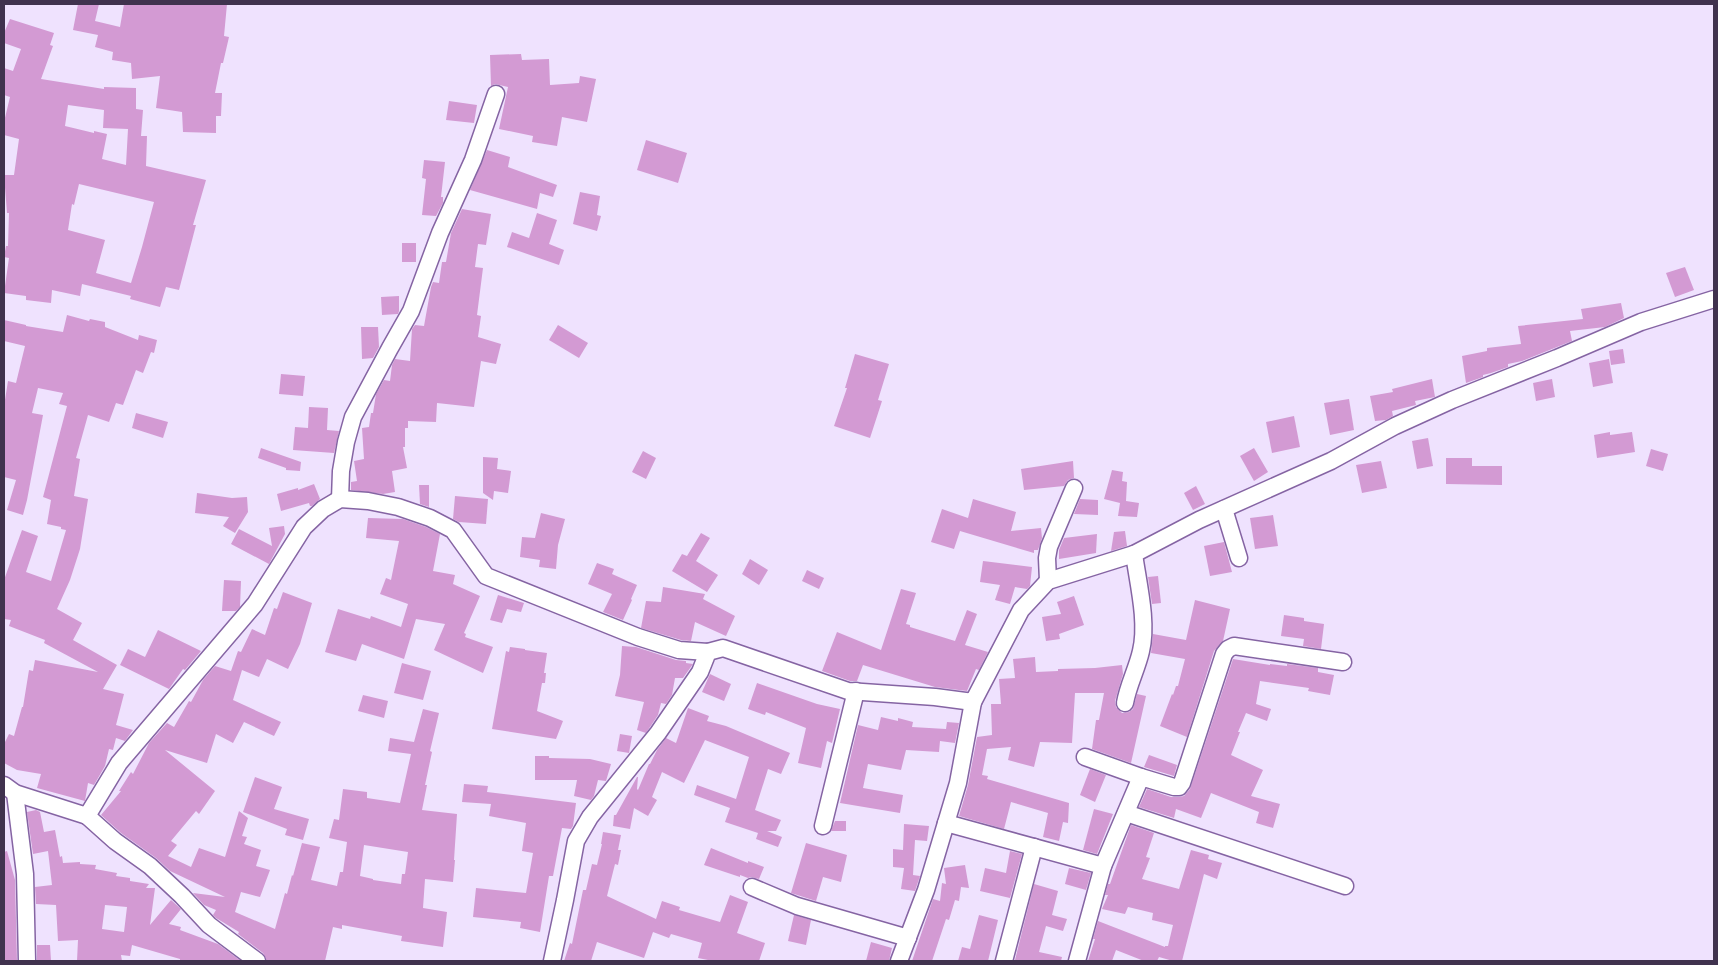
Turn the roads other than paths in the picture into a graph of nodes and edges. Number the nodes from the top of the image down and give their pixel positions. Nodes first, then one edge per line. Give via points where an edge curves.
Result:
1 (496, 94) dead end
2 (1714, 299) edge
3 (1074, 488) dead end
4 (340, 499) junction
5 (1224, 509) junction
6 (1134, 554) junction
7 (1239, 558) dead end
8 (1048, 580) junction
9 (708, 652) junction
10 (1343, 662) dead end
11 (856, 692) junction
12 (973, 702) junction
13 (1125, 703) dead end
14 (1085, 757) dead end
15 (1141, 777) junction
16 (9, 789) edge
17 (1126, 813) junction
18 (86, 816) junction
19 (946, 822) junction
20 (823, 826) dead end
21 (1034, 847) junction
22 (1103, 866) junction
23 (1345, 886) dead end
24 (752, 887) dead end
25 (908, 938) junction
26 (27, 961) edge
27 (258, 961) edge
28 (552, 961) edge
29 (899, 961) edge
30 (1004, 961) edge
31 (1077, 961) edge

1 - 4 street via 473,160 440,233 411,311 353,417 341,471
2 - 5 street via 1641,322 1452,400
3 - 8 street via 1049,546
4 - 9 street via 398,507 430,518 453,530 486,576 678,650
4 - 18 street via 323,509 304,527 255,604 120,763
5 - 6 street
5 - 7 street
6 - 8 street
6 - 13 street via 1143,634
8 - 12 street via 1022,610
9 - 11 street via 723,648
9 - 28 street via 700,672 658,733 590,817 576,840
10 - 15 street via 1234,646 1228,649 1182,783 1174,787
11 - 12 street
11 - 20 street
12 - 19 street via 958,782
14 - 15 street
15 - 17 street
16 - 18 street
16 - 26 street via 25,874
17 - 22 street
17 - 23 street
18 - 27 street via 150,866 209,925
19 - 21 street
19 - 25 street
21 - 22 street
21 - 30 street
22 - 31 street
24 - 25 street via 797,906
25 - 29 street

